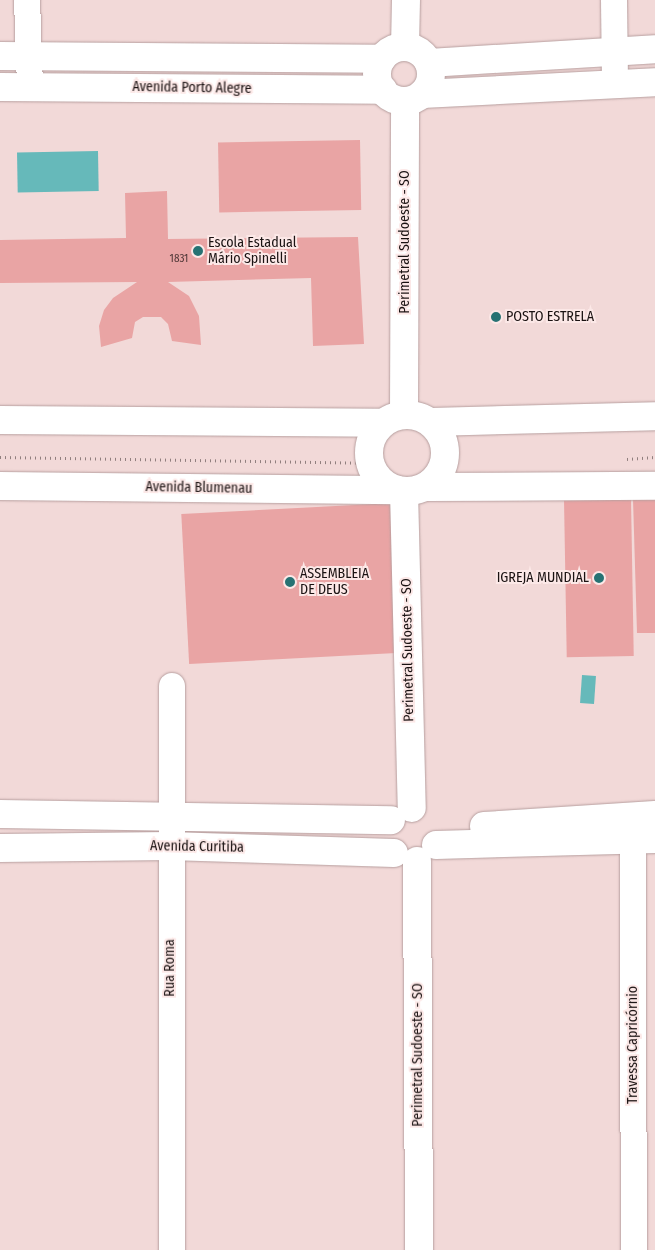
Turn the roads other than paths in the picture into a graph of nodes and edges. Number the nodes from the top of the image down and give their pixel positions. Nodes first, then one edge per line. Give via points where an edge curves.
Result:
1 (27, 0) edge
2 (406, 0) edge
3 (614, 0) edge
4 (655, 49) edge
5 (613, 50) junction
6 (393, 53) junction
7 (29, 54) junction
8 (0, 56) edge
9 (428, 63) junction
10 (615, 82) junction
11 (655, 82) edge
12 (30, 86) junction
13 (0, 87) edge
14 (404, 95) junction
15 (655, 416) edge
16 (393, 419) junction
17 (0, 420) edge
18 (431, 422) junction
19 (0, 486) edge
20 (655, 486) edge
21 (409, 489) junction
22 (172, 686) dead end
23 (0, 814) edge
24 (170, 814) junction
25 (402, 814) junction
26 (655, 815) edge
27 (644, 839) edge
28 (170, 846) junction
29 (421, 847) junction
30 (0, 848) edge
31 (172, 1250) edge
32 (419, 1250) edge
33 (634, 1250) edge

1 - 7 street
2 - 6 street, Perimetral Sudoeste - SO
3 - 5 street
4 - 5 street
5 - 9 street
5 - 10 street
6 - 7 street
6 - 9 street via 419,51
6 - 14 street, Perimetral Sudoeste - SO via 378,72
7 - 8 street
7 - 12 street
9 - 14 street, Perimetral Sudoeste - SO via 431,80
10 - 11 street, Avenida Porto Alegre
10 - 14 street, Avenida Porto Alegre
12 - 13 street, Avenida Porto Alegre
12 - 14 street, Avenida Porto Alegre
14 - 16 street, Perimetral Sudoeste - SO
15 - 18 street
16 - 17 street
16 - 18 street
16 - 21 street, Perimetral Sudoeste - SO via 371,441 380,480
18 - 21 street via 443,437 444,465
19 - 21 street, Avenida Blumenau
20 - 21 street, Avenida Blumenau
21 - 25 street, Perimetral Sudoeste - SO
22 - 24 street, Rua Roma
23 - 24 street
24 - 25 street
24 - 28 street, Rua Roma
25 - 29 street via 429,814
25 - 29 street, Perimetral Sudoeste - SO via 386,837
26 - 29 street, Avenida Curitiba
27 - 29 street, Avenida Curitiba
27 - 33 street, Travessa Capricórnio
28 - 29 street, Avenida Curitiba
28 - 30 street, Avenida Curitiba
28 - 31 street, Rua Roma
29 - 32 street, Perimetral Sudoeste - SO

